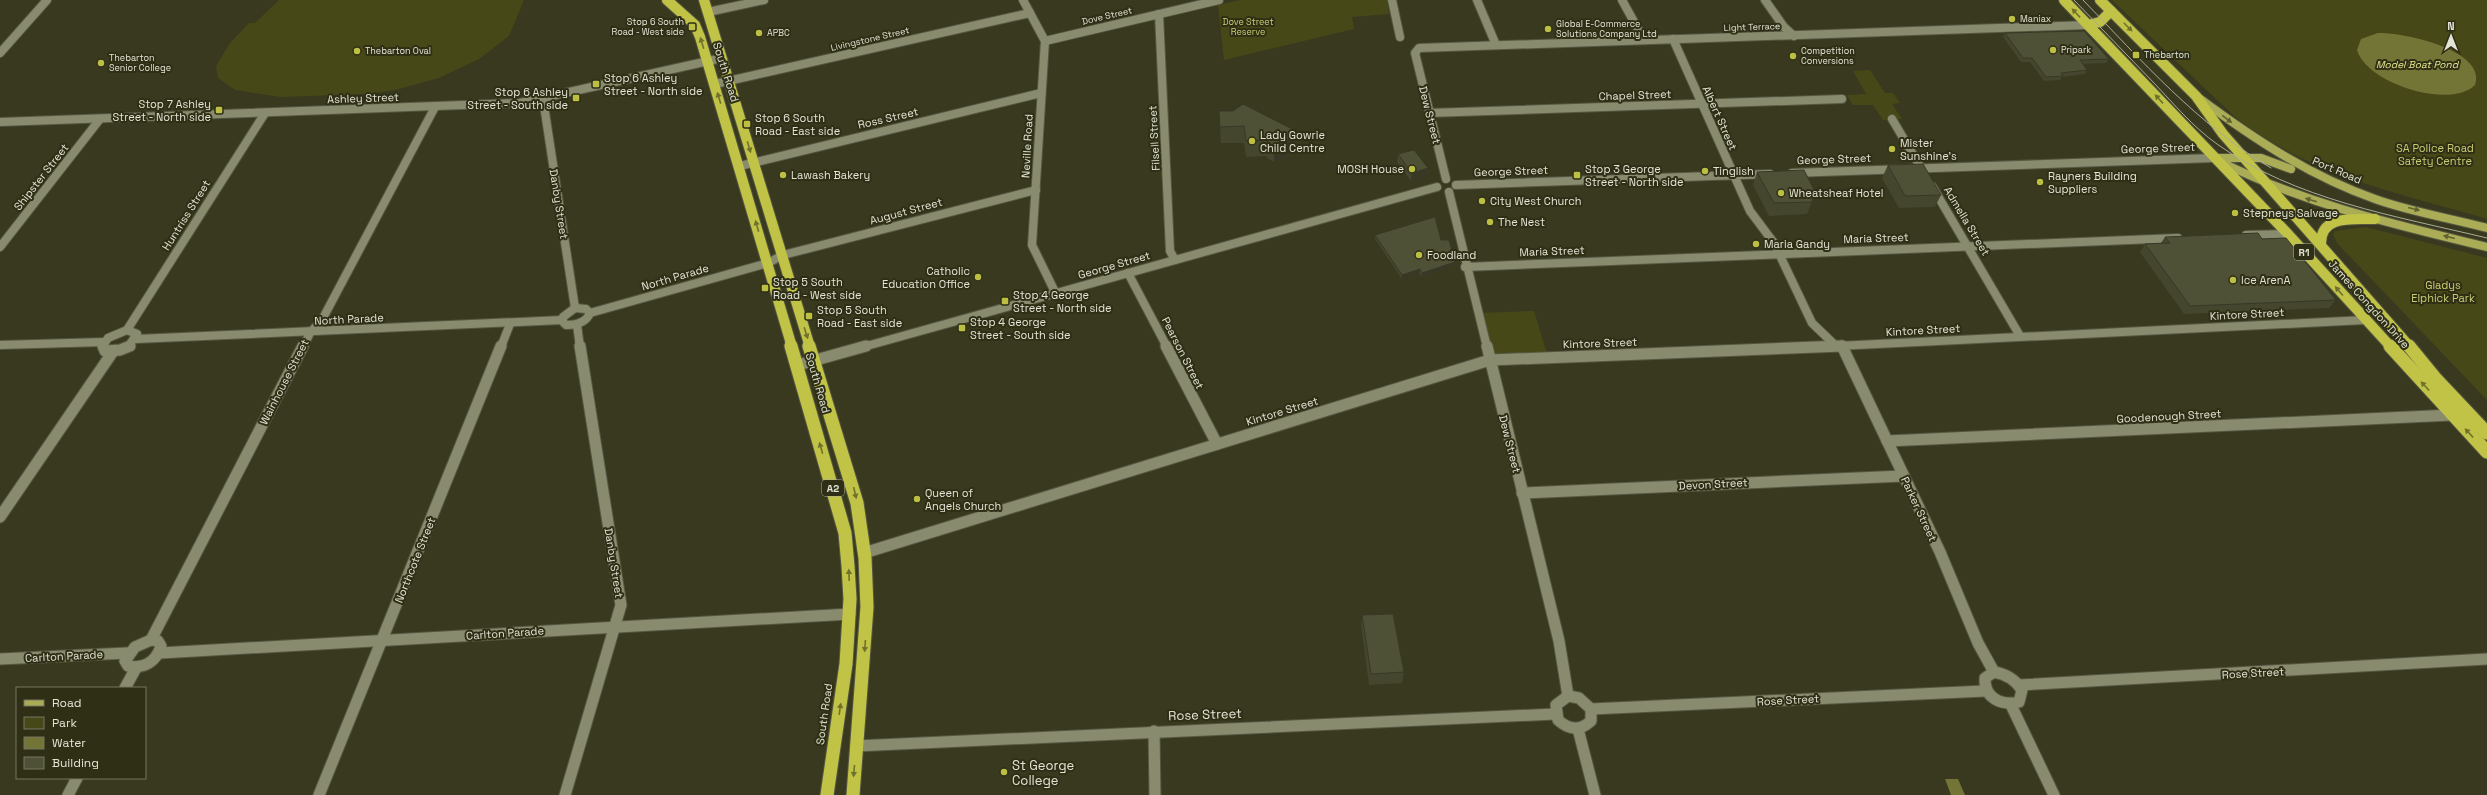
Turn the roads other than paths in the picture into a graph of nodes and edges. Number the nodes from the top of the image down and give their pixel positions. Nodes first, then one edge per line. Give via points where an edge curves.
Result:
1 (47, 0) edge
2 (667, 0) edge
3 (704, 0) edge
4 (764, 0) edge
5 (1023, 0) edge
6 (1219, 0) edge
7 (1392, 0) edge
8 (1478, 0) edge
9 (1622, 0) edge
10 (1765, 0) edge
11 (1772, 0) edge
12 (2064, 0) edge
13 (2100, 0) edge
14 (2111, 11) junction
15 (708, 12) junction
16 (1030, 13) junction
17 (1159, 14) junction
18 (2088, 25) junction
19 (1794, 36) junction
20 (1400, 37) dead end
21 (1673, 39) junction
22 (1644, 40) junction
23 (1045, 41) junction
24 (1496, 44) junction
25 (1416, 50) joint
26 (0, 53) edge
27 (722, 58) junction
28 (707, 62) junction
29 (730, 81) junction
30 (715, 84) junction
31 (1041, 93) junction
32 (2196, 96) junction
33 (543, 99) junction
34 (1842, 99) dead end
35 (1701, 103) junction
36 (435, 107) junction
37 (265, 113) junction
38 (1429, 113) junction
39 (100, 119) junction
40 (1892, 119) dead end
41 (0, 122) edge
42 (2244, 157) junction
43 (2213, 158) junction
44 (753, 162) junction
45 (740, 166) junction
46 (1921, 168) junction
47 (1733, 175) junction
48 (1446, 180) junction
49 (1456, 185) junction
50 (2269, 185) junction
51 (1437, 187) junction
52 (1036, 190) junction
53 (1448, 192) junction
54 (2376, 199) junction
55 (2375, 219) junction
56 (2487, 228) edge
57 (2288, 234) junction
58 (2236, 236) edge
59 (2185, 238) edge
60 (2322, 243) junction
61 (0, 247) edge
62 (1969, 247) junction
63 (2487, 247) edge
64 (1778, 254) junction
65 (783, 256) junction
66 (1175, 260) junction
67 (768, 263) junction
68 (1465, 267) junction
69 (1128, 273) junction
70 (1056, 294) junction
71 (575, 308) junction
72 (590, 313) junction
73 (2387, 319) junction
74 (562, 320) junction
75 (2365, 320) junction
76 (510, 324) junction
77 (577, 325) junction
78 (127, 330) junction
79 (310, 333) junction
80 (2020, 336) junction
81 (136, 339) junction
82 (104, 342) junction
83 (0, 344) edge
84 (1839, 346) junction
85 (112, 353) junction
86 (1490, 360) junction
87 (816, 362) junction
88 (798, 365) junction
89 (2452, 414) junction
90 (2470, 414) junction
91 (2487, 433) edge
92 (1887, 441) junction
93 (1217, 444) junction
94 (2487, 452) edge
95 (1903, 476) junction
96 (1522, 493) junction
97 (0, 517) edge
98 (864, 553) junction
99 (850, 614) junction
100 (613, 626) junction
101 (151, 640) junction
102 (382, 642) junction
103 (127, 653) junction
104 (160, 653) junction
105 (0, 659) edge
106 (2487, 659) edge
107 (136, 668) junction
108 (1994, 672) junction
109 (2019, 685) junction
110 (126, 687) edge
111 (1985, 691) junction
112 (1568, 696) junction
113 (2011, 705) junction
114 (1591, 709) junction
115 (1555, 714) junction
116 (1578, 729) junction
117 (1154, 731) junction
118 (856, 746) junction
119 (834, 747) junction
120 (76, 779) edge
121 (68, 795) edge
122 (319, 795) edge
123 (565, 795) edge
124 (827, 795) edge
125 (852, 795) edge
126 (1155, 795) edge
127 (1595, 795) edge
128 (2054, 795) edge

1 - 26 street
28 -> 2 highway, South Road / A2 via 695,25
3 - 15 highway, South Road / A2
4 - 15 street
5 - 16 street
6 - 17 street, Dove Street
7 - 20 street
8 - 24 street
9 - 22 street
10 - 19 street via 1784,27
11 - 19 street via 1791,27
18 -> 12 highway, R1
13 - 14 highway, Port Road / R1
14 - 18 highway via 2100,22
14 -> 32 highway, Port Road / R1
15 - 27 highway, South Road / A2
16 - 23 street
16 - 29 street, Livingstone Street
17 - 23 street, Dove Street
17 - 66 street, Filsell Street via 1170,251
18 - 19 street, Light Terrace
43 -> 18 highway, R1
19 - 21 street, Light Terrace
21 - 22 street, Light Terrace
21 - 35 street, Albert Street
22 - 24 street, Light Terrace
23 - 31 street, Neville Road
24 - 25 street, Light Terrace via 1424,47
25 - 38 street, Dew Street via 1414,53
27 - 28 street, Ashley Street
27 - 29 highway, South Road / A2
28 - 30 highway, South Road / A2
28 - 33 street, Ashley Street
29 - 30 street, Livingstone Street
29 -> 44 highway, South Road / A2
45 -> 30 highway, South Road / A2
31 - 44 street, Ross Street
31 - 52 street, Neville Road
32 - 42 highway, Port Road / R1
32 -> 54 main road, Port Road via 2284,158 2312,173
33 - 36 street, Ashley Street via 520,103
33 - 71 street, Danby Street
34 - 35 street, Chapel Street
35 - 38 street, Chapel Street
35 - 47 street, Albert Street
36 - 37 street, Ashley Street
36 - 79 street, Wainhouse Street via 322,320
37 - 39 street, Ashley Street
37 - 78 street, Huntriss Street
38 - 48 street, Dew Street
39 - 41 street, Ashley Street
39 - 61 street, Shipster Street
40 - 46 street, Admella Street
42 - 43 main road
42 - 50 highway, Port Road / R1
42 - 54 main road via 2270,160 2346,192
43 - 46 street, George Street
43 - 50 main road
43 - 57 highway, James Congdon Drive / R1
44 - 45 street, Ross Street
44 - 65 highway, South Road / A2
67 -> 45 highway, South Road / A2
46 - 47 street, George Street
46 - 62 street, Admella Street
47 - 49 street, George Street
47 - 64 street, Albert Street via 1750,211 1774,243
48 - 49 street
48 - 51 street via 1438,182
49 - 53 street via 1454,191
55 -> 50 main road
50 - 60 highway, James Congdon Drive / R1
51 - 53 street
51 - 66 street, George Street
52 - 65 street, August Street
52 - 70 street, Neville Road via 1032,245
53 - 68 street, Dew Street
54 -> 56 main road, Port Road
55 - 60 highway via 2329,223 2321,234
63 -> 55 main road
57 - 58 street
75 -> 57 highway, James Congdon Drive / R1
59 - 62 street, Maria Street
60 - 73 highway, James Congdon Drive / R1
62 - 64 street, Maria Street
62 - 80 street, Admella Street
64 - 68 street, Maria Street
64 - 84 street, Albert Street via 1812,323
65 - 67 street, August Street
65 -> 87 highway, South Road / A2
66 - 69 street, George Street
67 - 72 street, North Parade
67 - 88 highway, South Road / A2
68 - 86 street, Dew Street
69 - 70 street, George Street
69 - 93 street, Pearson Street
70 - 87 street, George Street
71 - 72 street via 583,308
71 - 74 street via 564,314
72 - 77 street via 586,320
73 - 75 highway
73 - 90 highway, James Congdon Drive / R1 via 2436,379
74 - 76 street, North Parade
74 - 77 street via 568,326
75 - 80 street, Kintore Street
89 -> 75 highway, James Congdon Drive / R1
76 - 79 street, North Parade
76 - 102 street, Northcote Street
77 - 100 street, Danby Street via 621,605
78 - 81 street via 137,334
78 - 82 street via 116,332
79 - 81 street, North Parade
79 - 101 street, Wainhouse Street
80 - 84 street, Kintore Street
81 - 85 street via 122,350
82 - 83 street
82 - 85 street via 102,347
84 - 86 street, Kintore Street
84 - 92 street, Parker Street
85 - 97 street
86 - 93 street, Kintore Street
86 - 96 street, Dew Street
87 - 88 street, George Street
87 -> 98 highway, South Road / A2 via 853,486
99 -> 88 highway, South Road / A2 via 849,558 845,533
89 - 90 highway
89 - 92 street, Goodenough Street
94 -> 89 highway, James Congdon Drive / R1
90 - 91 highway, James Congdon Drive / R1
92 - 95 street, Parker Street
93 - 98 street, Kintore Street
95 - 96 street, Devon Street
95 - 108 street, Parker Street via 1940,552 1978,643
96 - 112 street, Dew Street via 1559,641
98 -> 118 highway, South Road / A2 via 866,630
99 - 100 street, Carlton Parade
119 -> 99 highway, South Road / A2 via 849,644
100 - 102 street, Carlton Parade
100 - 123 street, Danby Street
101 - 103 street via 138,644
101 - 104 street via 158,641 161,646
102 - 104 street, Carlton Parade
102 - 122 street, Northcote Street
103 - 105 street, Carlton Parade
103 - 107 street via 125,661 128,666
104 - 107 street via 145,666
106 - 109 street, Rose Street
107 - 110 street
108 - 109 street via 2006,674
108 - 111 street via 1984,678
109 - 113 street via 2022,697 2019,702
111 - 113 street via 1994,700
111 - 114 street, Rose Street
112 - 114 street via 1579,698
112 - 115 street via 1557,701
113 - 128 street
114 - 116 street via 1591,721
115 - 116 street via 1561,724
115 - 117 street, Rose Street
116 - 127 street
117 - 118 street, Rose Street
117 - 126 street
118 - 119 highway
118 -> 125 highway, South Road / A2
119 - 124 highway, South Road / A2
120 - 121 street

